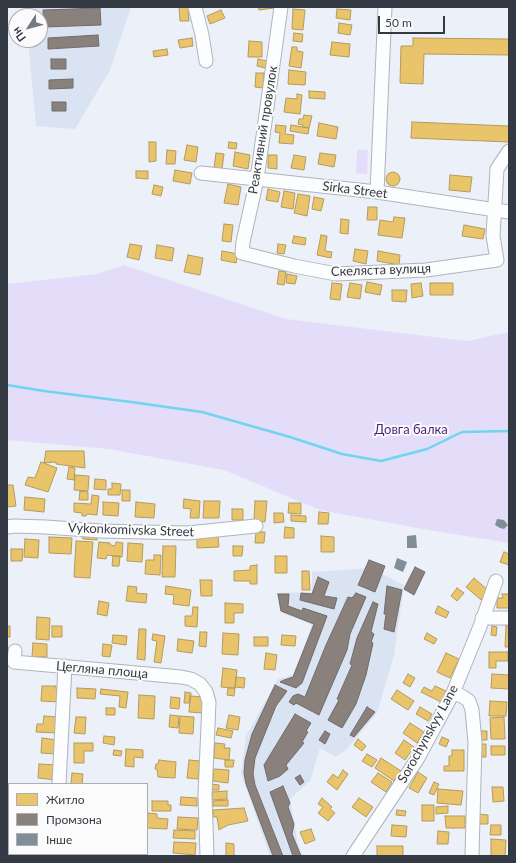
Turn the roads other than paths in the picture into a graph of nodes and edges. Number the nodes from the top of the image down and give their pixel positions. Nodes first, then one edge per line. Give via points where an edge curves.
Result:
1 (196, 7) edge
2 (281, 7) edge
3 (385, 7) edge
4 (206, 61) dead end
5 (509, 151) edge
6 (201, 173) dead end
7 (257, 179) junction
8 (377, 192) junction
9 (495, 210) junction
10 (509, 212) edge
11 (242, 253) joint
12 (256, 526) dead end
13 (7, 527) edge
14 (496, 581) dead end
15 (482, 618) junction
16 (509, 618) edge
17 (15, 651) dead end
18 (65, 666) junction
19 (454, 693) junction
20 (59, 783) edge
21 (207, 856) edge
22 (353, 856) edge
23 (472, 856) edge

1 - 4 street
2 - 7 street, Реактивний провулок
3 - 8 street
5 - 9 street via 497,170
6 - 7 street, Sirka Street
7 - 8 street, Sirka Street
7 - 11 street, Реактивний провулок
8 - 9 street, Sirka Street
9 - 10 street, Sirka Street
9 - 11 street, Скеляста вулиця via 493,236 497,260 426,270 336,274
12 - 13 street, Vykonkomivska Street via 188,533
14 - 15 street, Sorochynskyy Lane
15 - 16 street
15 - 19 street, Sorochynskyy Lane
17 - 18 street, Цегляна площа via 14,662
18 - 20 street
18 - 21 street, Цегляна площа via 181,677 200,684 206,692 209,702
19 - 22 street, Sorochynskyy Lane via 418,758
19 - 23 street via 469,701 472,710 475,742

